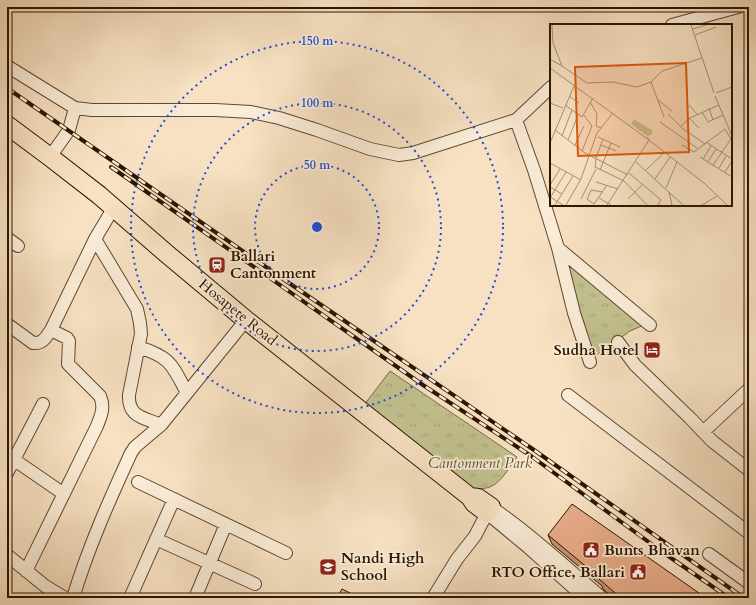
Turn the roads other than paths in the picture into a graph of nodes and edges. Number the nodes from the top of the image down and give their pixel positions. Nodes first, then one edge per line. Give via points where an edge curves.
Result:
1 (738, 7) edge
2 (676, 24) edge
3 (7, 66) edge
4 (550, 88) edge
5 (75, 108) junction
6 (516, 120) junction
7 (7, 125) edge
8 (50, 156) junction
9 (114, 207) junction
10 (7, 238) edge
11 (95, 239) junction
12 (18, 246) dead end
13 (558, 248) junction
14 (246, 320) junction
15 (650, 325) dead end
16 (8, 328) edge
17 (51, 330) junction
18 (618, 342) dead end
19 (138, 347) junction
20 (590, 362) dead end
21 (749, 389) edge
22 (187, 394) junction
23 (568, 395) dead end
24 (42, 404) dead end
25 (161, 425) junction
26 (703, 432) junction
27 (14, 459) junction
28 (749, 470) edge
29 (7, 473) edge
30 (138, 482) dead end
31 (64, 494) junction
32 (174, 499) junction
33 (489, 510) junction
34 (226, 524) junction
35 (749, 533) edge
36 (156, 539) junction
37 (286, 553) dead end
38 (709, 554) dead end
39 (7, 555) edge
40 (210, 564) junction
41 (26, 571) junction
42 (749, 582) edge
43 (255, 584) dead end
44 (65, 598) edge
45 (73, 598) edge
46 (130, 598) edge
47 (195, 598) edge
48 (433, 598) edge
49 (585, 598) edge
50 (602, 598) edge

1 - 2 street
3 - 5 street
4 - 6 street
5 - 6 street via 251,112 286,120 370,149 399,154 413,153
5 - 8 street via 69,130
6 - 13 street
7 - 8 highway, Hosapete Road
8 - 9 highway, Hosapete Road
9 - 11 street
9 - 14 highway, Hosapete Road
10 - 12 street
11 - 17 street
11 - 19 street via 137,309 141,334
13 - 15 street
13 - 20 street via 574,313
14 - 22 street
14 - 33 highway, Hosapete Road via 470,497 478,498
16 - 17 street via 37,344 43,341
17 - 31 street via 67,338 70,344 68,364 103,402 97,426
18 - 26 street via 635,365
19 - 22 street via 165,358
19 - 25 street via 129,403 135,414
21 - 26 street
22 - 25 street
23 - 35 street
24 - 27 street
25 - 45 street via 131,453 103,515
26 - 28 street
27 - 29 street
27 - 31 street
30 - 32 street
31 - 41 street
32 - 34 street
32 - 36 street
33 - 48 street via 475,536 457,559
33 - 49 street
33 - 50 street via 542,547
34 - 37 street
34 - 40 street
36 - 40 street
36 - 46 street
38 - 42 street
39 - 41 street
40 - 43 street
40 - 47 street
41 - 44 street

